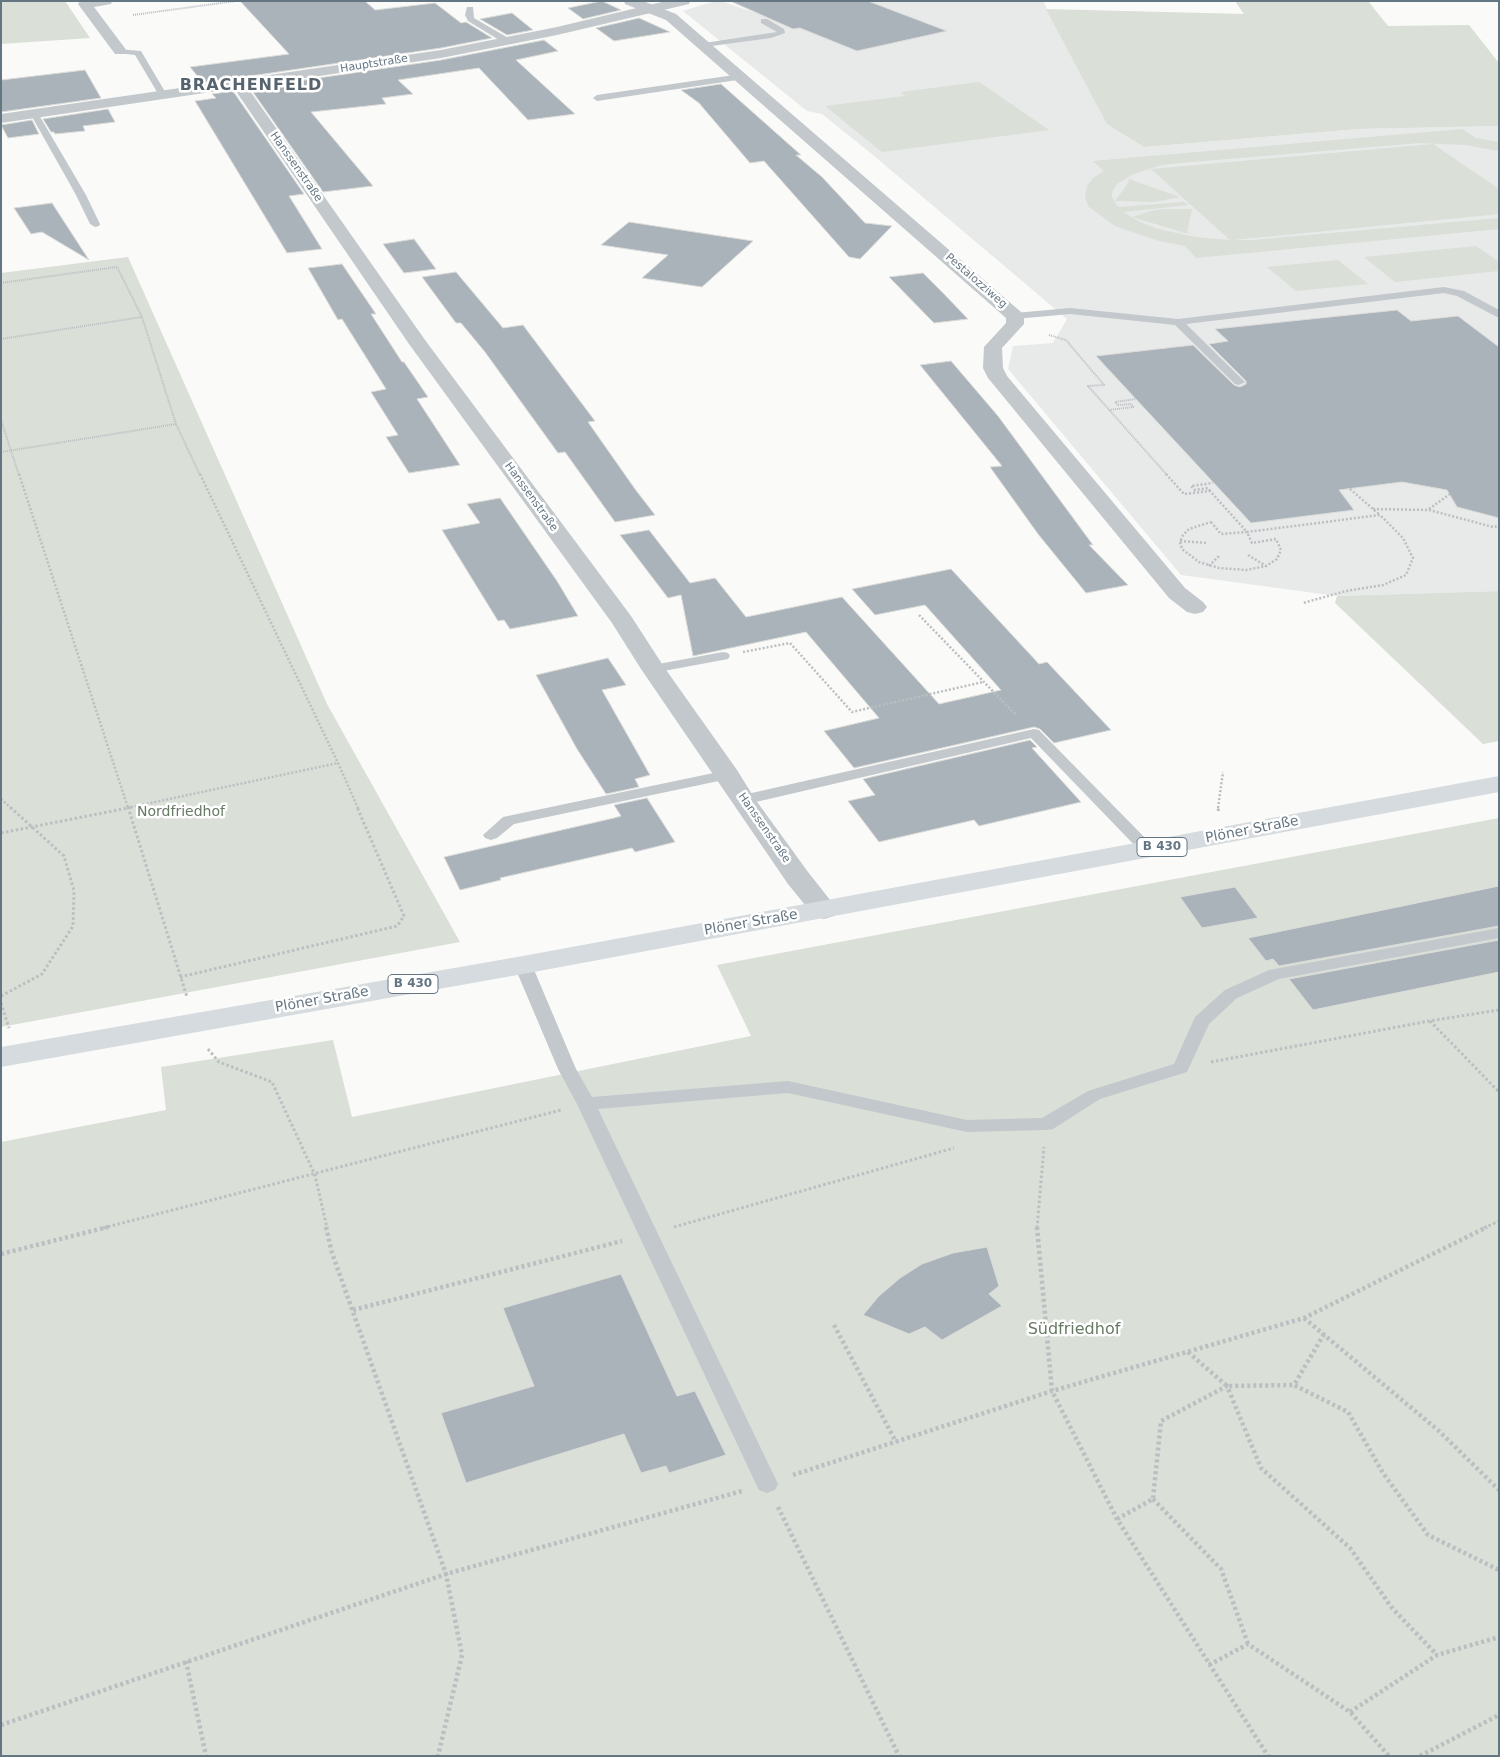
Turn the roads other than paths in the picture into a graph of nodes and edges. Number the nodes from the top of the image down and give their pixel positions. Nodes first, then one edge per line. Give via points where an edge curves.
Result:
1 (106, 1) edge
2 (630, 1) edge
3 (684, 1) edge
4 (470, 9) dead end
5 (649, 10) junction
6 (764, 21) dead end
7 (507, 41) junction
8 (704, 45) junction
9 (120, 50) joint
10 (741, 77) junction
11 (238, 84) junction
12 (163, 95) junction
13 (597, 98) dead end
14 (35, 115) junction
15 (1, 119) edge
16 (95, 224) dead end
17 (1499, 315) edge
18 (1015, 320) junction
19 (1178, 322) junction
20 (1239, 382) dead end
21 (1195, 606) dead end
22 (723, 656) road end
23 (653, 669) junction
24 (728, 774) junction
25 (1499, 784) edge
26 (743, 800) junction
27 (491, 835) dead end
28 (1148, 850) junction
29 (824, 910) junction
30 (1499, 933) edge
31 (524, 965) junction
32 (1, 1057) edge
33 (586, 1104) junction
34 (767, 1484) road end

1 - 9 street via 85,4
2 - 5 street, Pestalozziweg
3 - 5 street, Hauptstraße
4 - 7 lane via 471,19
5 - 7 street, Hauptstraße
5 - 8 street, Pestalozziweg via 671,16
6 - 8 lane via 781,33
7 - 11 street, Hauptstraße via 442,54
8 - 10 street, Pestalozziweg
9 - 12 lane via 138,53
10 - 13 lane
10 - 18 street, Pestalozziweg
11 - 12 street, Hauptstraße
11 - 23 street, Hanssenstraße via 418,344 623,621
12 - 14 street, Hauptstraße
14 - 15 street, Hauptstraße
14 - 16 lane
17 - 19 lane via 1460,293 1444,290
18 - 19 lane via 1070,311
18 - 21 street, Pestalozziweg via 993,346 993,368 998,378 1177,593
19 - 20 lane
22 - 23 lane
23 - 24 street, Hanssenstraße
24 - 26 street, Hanssenstraße
24 - 27 lane via 509,820
25 - 28 main road, Plöner Straße / B 430
26 - 28 lane via 1034,733
26 - 29 street, Hanssenstraße
28 - 29 main road, Plöner Straße / B 430
29 - 31 main road, Plöner Straße / B 430
30 - 33 lane via 1275,974 1231,994 1201,1021 1181,1068 1094,1095 1046,1124 967,1126 788,1087
31 - 32 main road, Plöner Straße / B 430
31 - 33 lane via 552,1036
33 - 34 lane

